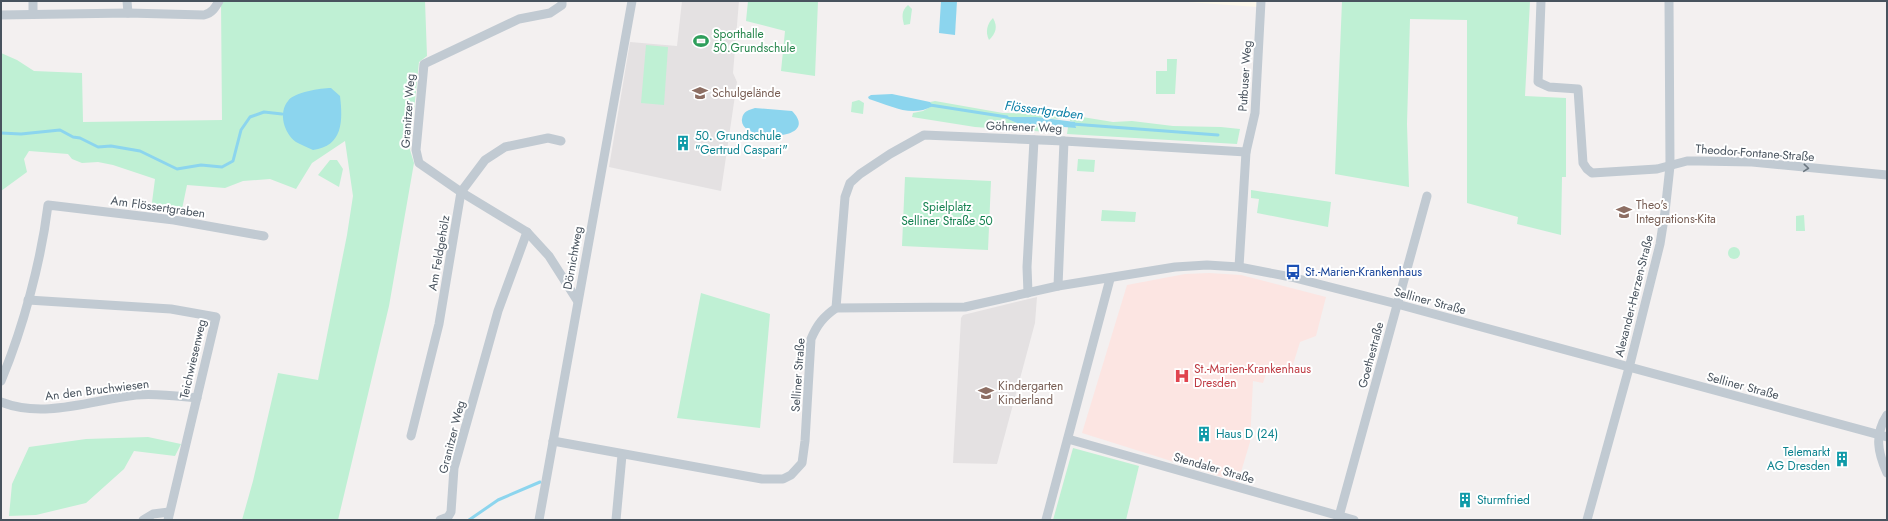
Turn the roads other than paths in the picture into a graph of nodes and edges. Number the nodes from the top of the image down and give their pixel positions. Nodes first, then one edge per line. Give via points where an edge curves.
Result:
1 (33, 1) edge
2 (127, 1) edge
3 (219, 1) edge
4 (562, 1) edge
5 (632, 1) edge
6 (1262, 1) edge
7 (1541, 1) edge
8 (1669, 1) edge
9 (128, 13) junction
10 (33, 14) junction
11 (1, 15) edge
12 (1034, 140) junction
13 (562, 141) dead end
14 (1064, 141) junction
15 (1246, 152) junction
16 (1670, 166) junction
17 (1887, 175) edge
18 (461, 192) junction
19 (1427, 196) dead end
20 (526, 232) junction
21 (264, 236) dead end
22 (1239, 267) junction
23 (1110, 279) junction
24 (1058, 286) junction
25 (1028, 293) junction
26 (28, 300) junction
27 (578, 300) junction
28 (1397, 304) junction
29 (836, 308) junction
30 (1629, 368) junction
31 (1, 381) edge
32 (197, 398) junction
33 (1, 402) edge
34 (1887, 415) edge
35 (411, 436) dead end
36 (1883, 436) edge
37 (1068, 439) junction
38 (552, 441) junction
39 (622, 455) junction
40 (1887, 473) edge
41 (168, 516) edge
42 (1338, 518) edge
43 (143, 520) edge
44 (440, 520) edge
45 (538, 520) edge
46 (616, 520) edge
47 (1046, 520) edge
48 (1354, 520) edge
49 (1588, 520) edge

1 - 10 street
2 - 9 street
3 - 9 street via 210,14 204,16
4 - 18 street, Granitzer Weg via 562,5 550,13 519,19 424,64 416,150 419,163
5 - 27 street, Dörnichtweg
6 - 15 street, Putbuser Weg via 1255,113
7 - 16 street, Theodor-Fontane-Straße via 1538,82 1549,87 1578,89 1583,163 1587,170 1595,172
8 - 16 street, Alexander-Herzen-Straße
9 - 10 street
10 - 11 street
12 - 14 street, Göhrener Weg
12 - 25 street via 1027,267
12 - 29 street, Göhrener Weg via 924,135 860,174 850,183 845,197
13 - 18 street, Am Feldgehölz via 548,138 506,147 485,160
14 - 15 street, Göhrener Weg
14 - 24 street
15 - 22 street
16 -> 17 street, Theodor-Fontane-Straße via 1687,161 1752,162
16 - 30 street, Alexander-Herzen-Straße via 1660,244
18 - 20 street, Granitzer Weg
18 - 35 street, Am Feldgehölz via 439,324
19 - 28 street, Goethestraße
20 - 27 street, Granitzer Weg via 549,256
20 - 44 street, Granitzer Weg via 498,311 454,468 451,512 448,517
21 - 26 street, Am Flössertgraben via 174,220 48,205 45,232
22 - 23 street, Selliner Straße via 1175,267
22 - 28 street, Selliner Straße
23 - 24 street, Selliner Straße
23 - 37 street
24 - 25 street, Selliner Straße
25 - 29 street, Selliner Straße via 956,307
26 - 31 street via 13,353
26 - 32 street, Teichwiesenweg via 151,307 216,317
27 - 38 street, Dörnichtweg
28 - 30 street, Selliner Straße
28 - 42 street, Goethestraße
29 - 39 street, Selliner Straße via 816,325 811,339 802,463 791,475 776,480 762,479
30 - 36 street, Selliner Straße
30 - 49 street, Alexander-Herzen-Straße
32 - 33 street, An den Bruchwiesen via 163,394 138,395 40,409 17,407
32 - 41 street, Teichwiesenweg
34 - 36 street
36 - 40 street via 1878,448
37 - 42 street, Stendaler Straße
37 - 47 street
38 - 39 street, Selliner Straße
38 - 45 street, Dörnichtweg
39 - 46 street
41 - 43 street via 153,514
42 - 48 street, Stendaler Straße

